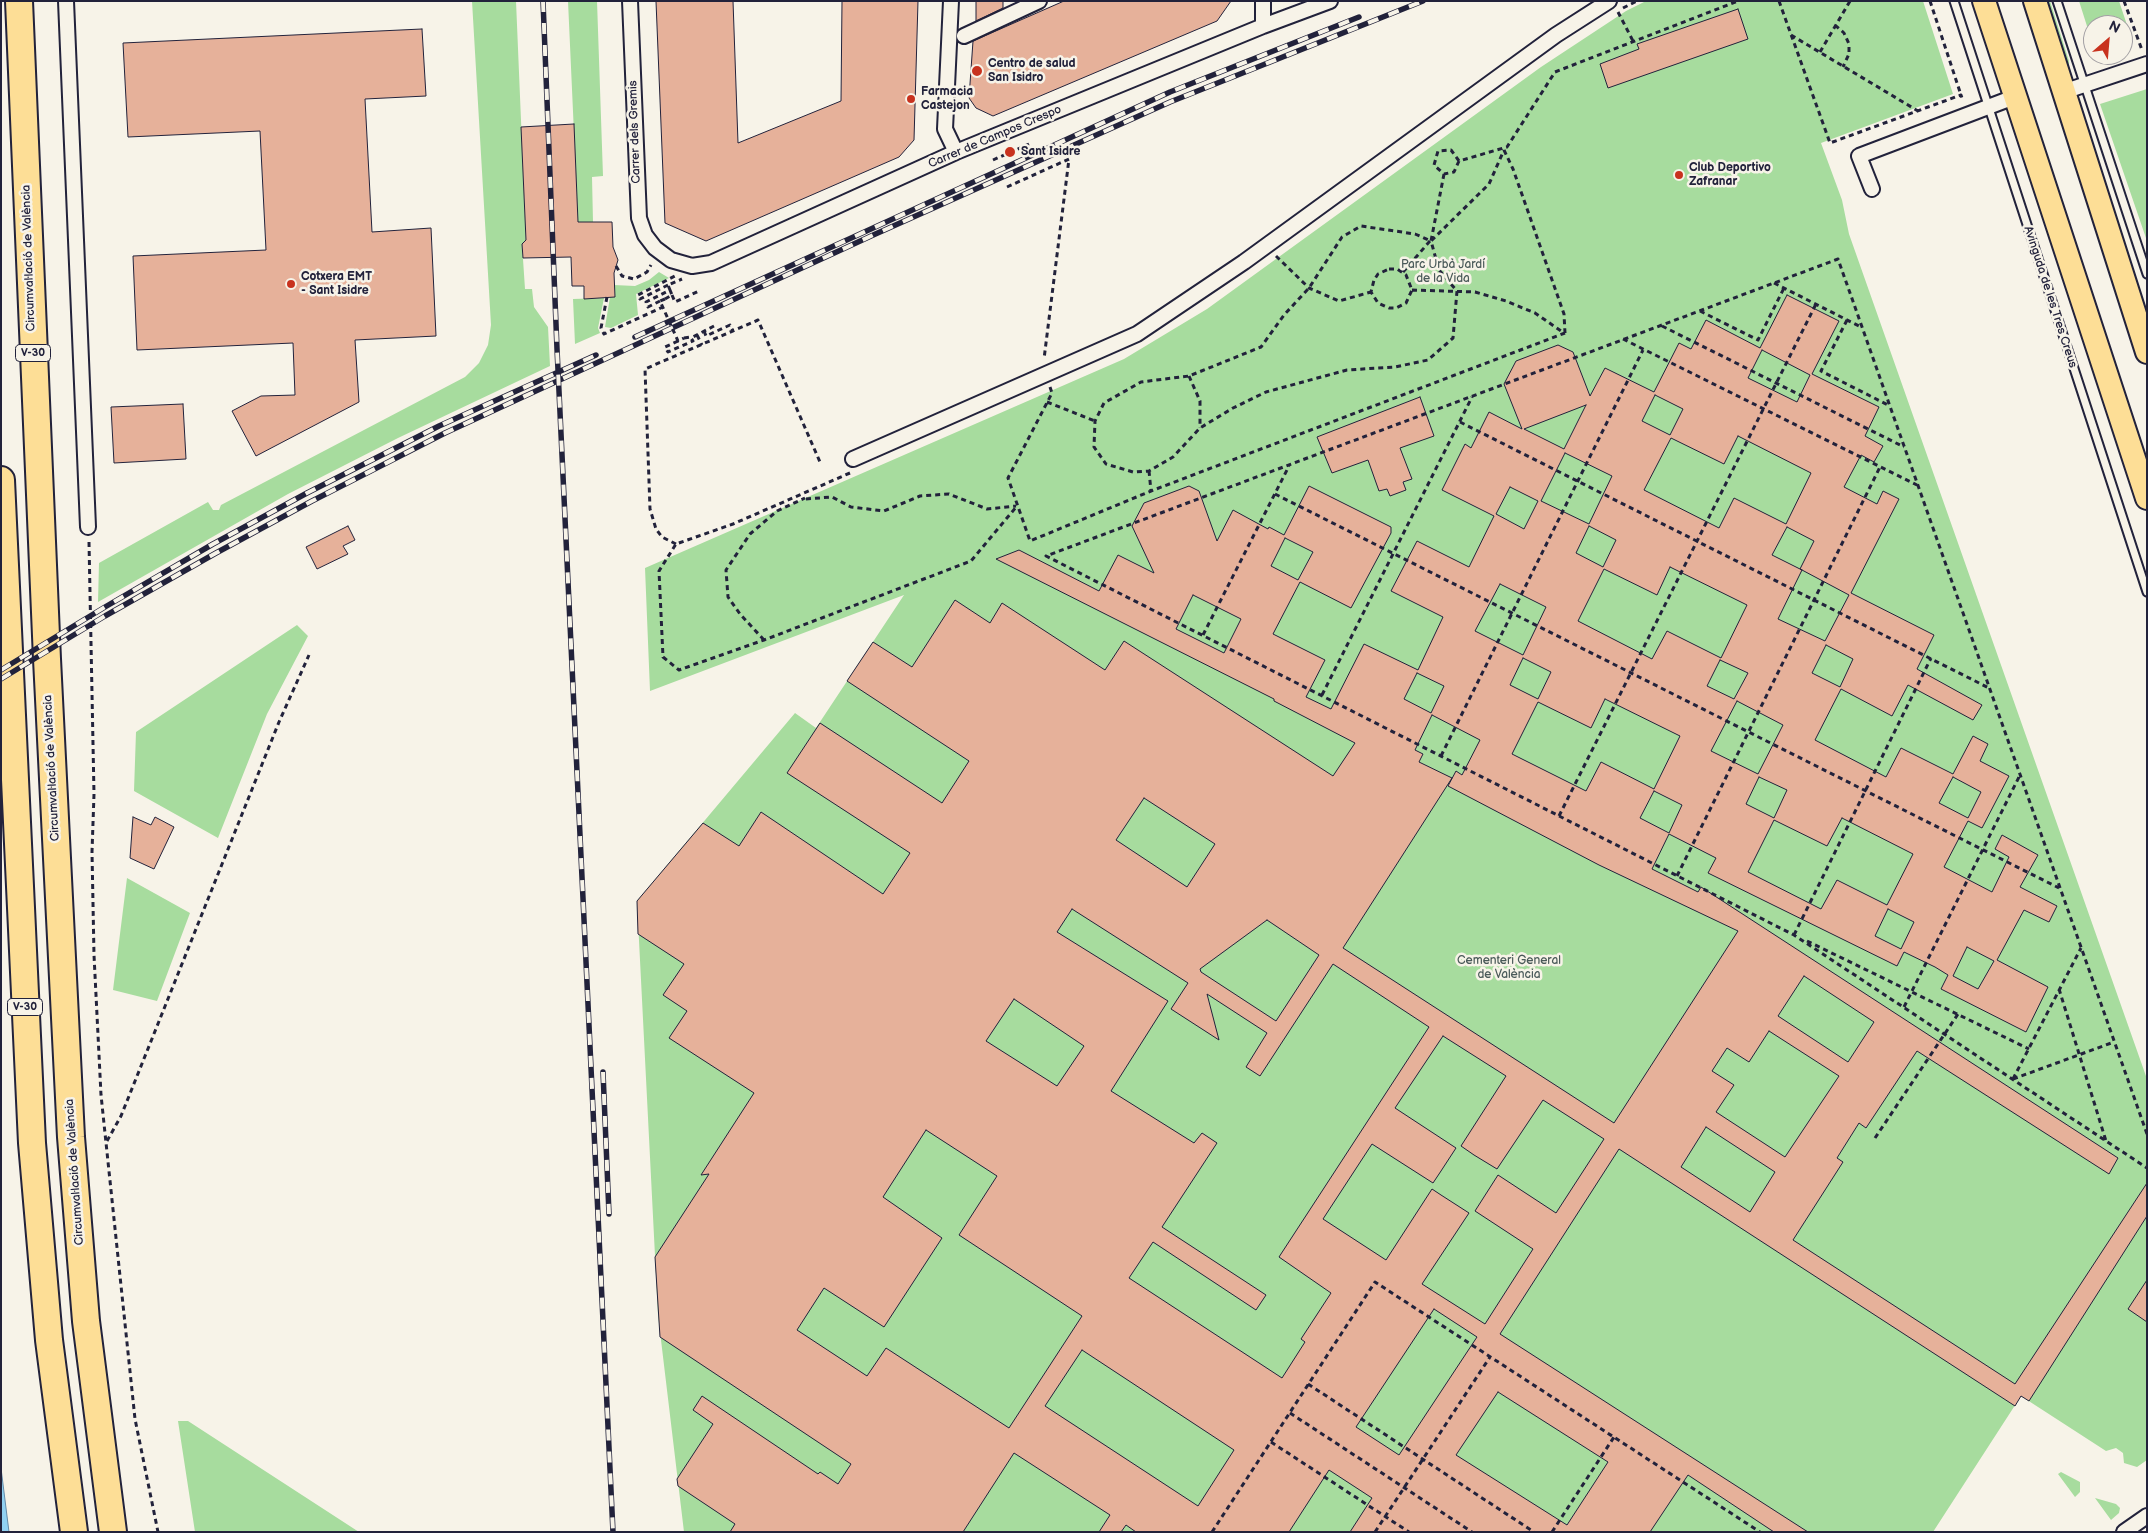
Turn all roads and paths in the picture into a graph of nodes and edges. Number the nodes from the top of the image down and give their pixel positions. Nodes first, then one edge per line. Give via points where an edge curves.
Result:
1 (19, 1) edge
2 (66, 1) edge
3 (630, 1) edge
4 (951, 1) edge
5 (1039, 1) edge
6 (1263, 1) edge
7 (1330, 1) edge
8 (1738, 1) edge
9 (1779, 1) edge
10 (1850, 1) edge
11 (1930, 1) edge
12 (1954, 1) edge
13 (1984, 1) edge
14 (2035, 1) edge
15 (2057, 1) edge
16 (2124, 1) edge
17 (1613, 6) edge
18 (1835, 25) junction
19 (1263, 26) junction
20 (1791, 35) junction
21 (964, 36) dead end
22 (1633, 41) junction
23 (1820, 52) junction
24 (2145, 58) edge
25 (1844, 67) junction
26 (2074, 88) junction
27 (1962, 95) junction
28 (2017, 96) junction
29 (1988, 107) junction
30 (1918, 111) junction
31 (1968, 114) junction
32 (1030, 144) dead end
33 (1434, 146) dead end
34 (1438, 151) junction
35 (956, 152) junction
36 (992, 160) dead end
37 (1459, 161) junction
38 (1444, 174) junction
39 (1007, 187) dead end
40 (1872, 189) dead end
41 (1430, 241) junction
42 (663, 255) joint
43 (1275, 255) dead end
44 (616, 266) dead end
45 (649, 268) dead end
46 (1403, 272) junction
47 (2147, 274) edge
48 (676, 275) dead end
49 (678, 280) dead end
50 (1774, 283) junction
51 (668, 285) junction
52 (1309, 288) junction
53 (1784, 288) junction
54 (670, 290) junction
55 (1412, 290) junction
56 (699, 291) dead end
57 (1456, 291) junction
58 (1370, 292) junction
59 (672, 295) junction
60 (607, 298) dead end
61 (660, 301) junction
62 (1816, 304) junction
63 (663, 307) junction
64 (1700, 311) junction
65 (1847, 320) junction
66 (1662, 325) junction
67 (714, 326) dead end
68 (1862, 328) junction
69 (704, 331) junction
70 (733, 332) junction
71 (1564, 333) junction
72 (697, 335) junction
73 (691, 338) junction
74 (1623, 340) junction
75 (678, 341) junction
76 (702, 345) junction
77 (1643, 350) junction
78 (2147, 352) edge
79 (1043, 367) dead end
80 (1189, 376) junction
81 (1776, 383) junction
82 (1050, 387) dead end
83 (1473, 396) junction
84 (1047, 402) junction
85 (1890, 406) junction
86 (1763, 409) junction
87 (1095, 421) junction
88 (1460, 422) junction
89 (1200, 428) junction
90 (1904, 447) junction
91 (853, 459) dead end
92 (820, 462) dead end
93 (1289, 465) junction
94 (1880, 466) junction
95 (1149, 471) junction
96 (1, 480) edge
97 (1578, 482) junction
98 (1918, 485) junction
99 (1151, 491) junction
100 (803, 493) dead end
101 (1275, 494) junction
102 (2147, 498) edge
103 (806, 499) junction
104 (1017, 506) junction
105 (88, 527) joint
106 (1697, 541) junction
107 (676, 544) dead end
108 (1393, 553) junction
109 (2147, 592) edge
110 (1814, 600) junction
111 (1513, 613) junction
112 (1203, 635) junction
113 (309, 655) dead end
114 (1931, 658) junction
115 (1631, 673) junction
116 (1989, 688) junction
117 (1322, 695) junction
118 (1748, 731) junction
119 (1441, 756) junction
120 (2020, 774) junction
121 (1866, 790) junction
122 (1559, 816) junction
123 (1982, 849) junction
124 (1677, 876) junction
125 (2060, 888) junction
126 (1794, 935) junction
127 (2081, 948) junction
128 (2059, 989) junction
129 (1911, 992) junction
130 (1904, 1008) junction
131 (1958, 1014) junction
132 (1944, 1034) junction
133 (2114, 1042) junction
134 (2029, 1049) junction
135 (2080, 1054) junction
136 (2013, 1079) junction
137 (2147, 1134) edge
138 (1875, 1138) dead end
139 (2106, 1141) junction
140 (107, 1142) junction
141 (2147, 1168) edge
142 (1490, 1356) junction
143 (1308, 1384) junction
144 (1290, 1413) junction
145 (1614, 1437) junction
146 (1271, 1442) junction
147 (1423, 1459) junction
148 (1404, 1488) junction
149 (1386, 1516) junction
150 (2147, 1516) edge
151 (74, 1532) edge
152 (113, 1532) edge
153 (158, 1532) edge
154 (1212, 1532) edge
155 (1375, 1532) edge
156 (1409, 1532) edge
157 (1472, 1532) edge
158 (1534, 1532) edge
159 (1552, 1532) edge
160 (1760, 1532) edge
161 (2124, 1532) edge

1 - 152 highway, Circumval·lació de València / V-30 via 71,1137 86,1322
2 - 105 street
3 - 42 street, Carrer dels Gremis via 639,218 645,235
4 - 35 street via 945,129
5 - 21 street
6 - 19 street
7 - 19 street, Carrer de Campos Crespo
8 - 22 path
9 - 20 path
10 - 18 path
11 - 27 path
12 - 29 lane, Avinguda de les Tres Creus
13 - 28 main road
14 - 26 main road
15 - 26 lane
16 - 24 path
17 - 22 path
17 - 91 street via 1556,35 1244,262 1138,334
18 - 23 path
18 - 25 path via 1849,44
19 - 35 street, Carrer de Campos Crespo
20 - 23 path
20 - 30 path via 1830,143
22 - 37 path via 1555,72 1507,147
23 - 25 path
24 - 26 street
25 - 30 path
26 - 47 lane
26 - 78 main road
27 - 30 path
27 - 31 path
28 - 29 street
28 - 102 main road
29 - 31 street
29 - 109 lane, Avinguda de les Tres Creus
31 - 40 street via 1859,156
32 - 36 path
33 - 34 path
34 - 37 path via 1451,150
34 - 38 path via 1434,165
35 - 42 street, Carrer de Campos Crespo via 705,265 685,266
37 - 38 path via 1454,172
38 - 41 path
39 - 79 path via 1069,159
41 - 46 path
41 - 52 path via 1415,234 1360,226 1342,237
41 - 57 path via 1439,270
41 - 71 path via 1489,184 1504,150 1564,314
43 - 52 path
44 - 45 path via 622,276 634,279
46 - 55 path
46 - 58 path via 1383,271 1374,280
48 - 51 path via 638,295 640,299
49 - 51 path
50 - 53 path
50 - 64 path
50 - 68 path via 1838,259
51 - 54 path
52 - 58 path via 1339,301
52 - 80 path via 1261,347
53 - 62 path
53 - 64 path via 1758,340
54 - 59 path
54 - 61 path via 646,302 648,307
55 - 57 path
55 - 58 path via 1406,303 1396,308 1378,303
56 - 59 path via 675,302
57 - 71 path via 1474,292 1506,301 1535,313
57 - 89 path via 1453,338 1428,360 1395,367 1347,370 1266,392
59 - 61 path, bridge
60 - 63 path via 601,328 604,334
61 - 63 path, bridge
62 - 65 path
62 - 81 path
63 - 75 path, bridge
64 - 66 path
65 - 68 path
65 - 85 path via 1821,371
66 - 74 path
66 - 81 path
67 - 69 path
68 - 85 path
69 - 70 path via 706,336 730,325
69 - 72 path
70 - 76 path
70 - 92 path via 758,320
71 - 99 path
72 - 73 path
72 - 76 path
73 - 75 path, bridge
73 - 75 path via 692,341 668,352 666,347
74 - 77 path
74 - 83 path
76 - 107 path via 645,369 650,509 656,529 662,537
77 - 86 path
77 - 97 path
80 - 87 path via 1141,382 1104,403
80 - 89 path via 1200,401
81 - 86 path
81 - 90 path
82 - 84 path via 1052,393
83 - 88 path
83 - 93 path
84 - 87 path
84 - 104 path via 1008,478
85 - 90 path
86 - 94 path
86 - 106 path
87 - 95 path via 1094,447 1106,464 1133,472
88 - 97 path
88 - 108 path
89 - 95 path via 1173,457
90 - 98 path
93 - 101 path
93 - 112 path via 1046,556
94 - 98 path
94 - 110 path
95 - 99 path
96 - 151 highway, V-30 via 32,1143 49,1340
97 - 106 path
97 - 111 path
98 - 116 path
99 - 104 path via 1030,541
100 - 103 path
101 - 108 path
101 - 112 path
103 - 104 path via 832,497 852,507 884,511 920,496 949,494 987,509
103 - 104 path via 777,511 750,534 726,570 728,597 764,640 971,561
105 - 140 path via 94,956 101,1095
106 - 110 path
106 - 115 path
108 - 111 path
108 - 117 path
110 - 114 path
110 - 118 path
111 - 115 path
111 - 119 path
112 - 117 path
113 - 140 path via 121,1116
114 - 116 path
114 - 121 path
115 - 118 path
115 - 122 path
116 - 120 path
117 - 119 path
118 - 121 path
118 - 124 path
119 - 122 path
120 - 123 path
120 - 125 path
121 - 123 path
121 - 126 path
122 - 124 path
123 - 125 path
123 - 129 path
124 - 126 path
125 - 127 path
126 - 129 path
126 - 130 path
127 - 128 path
127 - 133 path
128 - 134 path
128 - 135 path
129 - 130 path
129 - 131 path
130 - 132 path
131 - 132 path
131 - 134 path
132 - 136 path
132 - 138 path
133 - 135 path
133 - 137 path
134 - 136 path
135 - 136 path
135 - 139 path
136 - 139 path
139 - 141 path
140 - 153 path via 135,1419
142 - 143 path via 1375,1282
142 - 145 path
142 - 147 path
143 - 144 path
143 - 147 path
144 - 146 path
144 - 148 path
145 - 159 path
145 - 160 path
146 - 149 path
146 - 154 path
147 - 148 path
147 - 158 path
148 - 149 path
148 - 157 path
149 - 155 path
149 - 156 path
150 - 161 street

